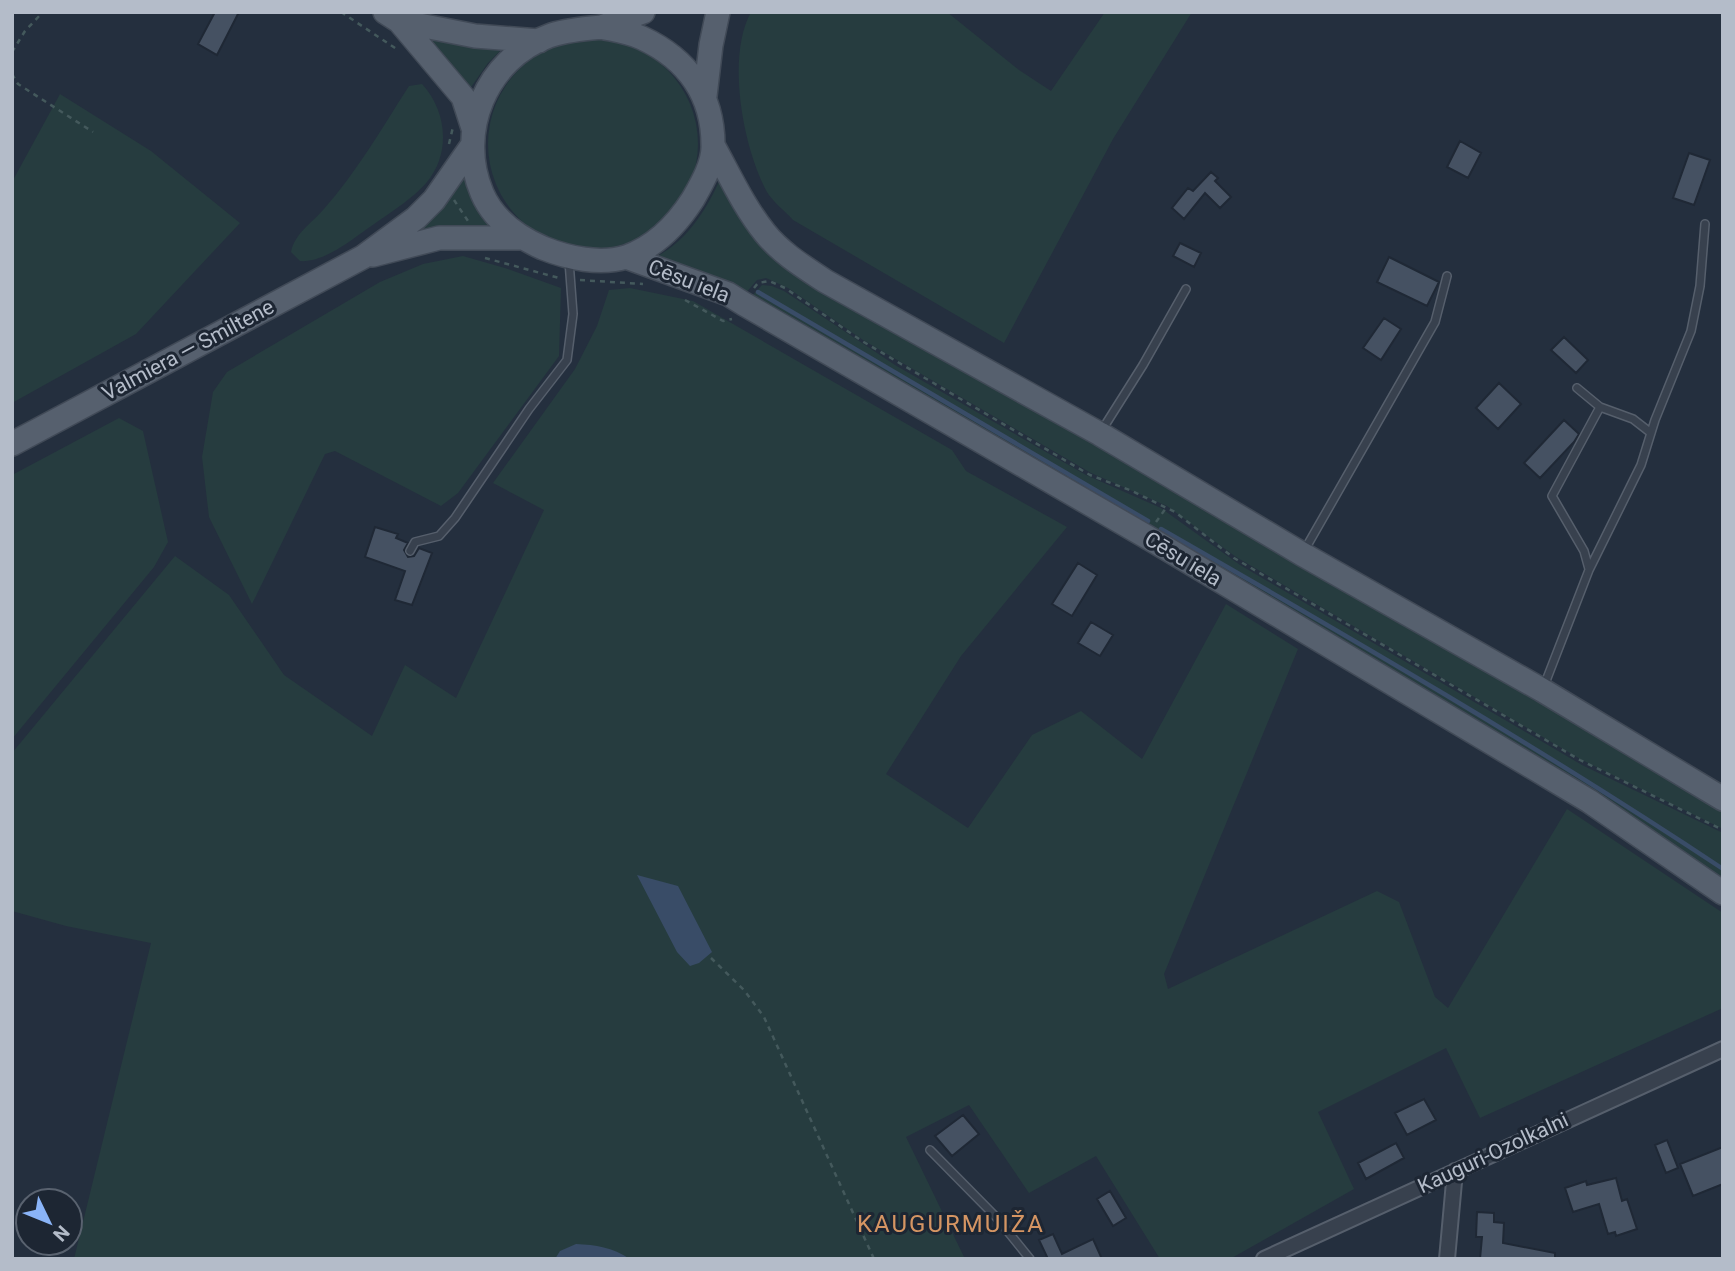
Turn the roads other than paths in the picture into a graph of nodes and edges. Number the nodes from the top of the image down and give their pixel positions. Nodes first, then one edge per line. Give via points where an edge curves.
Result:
1 (643, 12) edge
2 (718, 12) edge
3 (392, 17) edge
4 (601, 27) junction
5 (539, 41) junction
6 (705, 96) junction
7 (462, 137) junction
8 (714, 148) junction
9 (1705, 223) dead end
10 (521, 238) junction
11 (363, 257) junction
12 (625, 257) junction
13 (568, 268) junction
14 (1447, 276) dead end
15 (1186, 289) dead end
16 (1577, 388) dead end
17 (1600, 407) junction
18 (1651, 433) junction
19 (1100, 434) junction
20 (12, 444) edge
21 (410, 551) dead end
22 (1302, 554) junction
23 (1589, 570) junction
24 (1542, 690) junction
25 (1723, 799) edge
26 (1723, 893) edge
27 (1723, 1049) edge
28 (930, 1150) dead end
29 (1455, 1171) junction
30 (1030, 1259) edge
31 (1264, 1259) edge
32 (1447, 1259) edge

1 - 4 main road
2 - 6 main road
3 - 5 main road via 475,36
3 - 7 main road via 463,97
4 - 5 main road
4 - 6 main road via 640,37 671,54
5 - 7 main road via 503,66 489,83
6 - 8 main road
7 - 10 main road via 492,211
7 - 11 main road, Valmiera — Smiltene via 434,200
8 - 12 main road via 702,183 681,218 656,242
8 - 19 main road via 766,235 794,261
9 - 18 lane via 1691,331
10 - 11 main road, Valmiera — Smiltene via 439,238
10 - 13 main road
11 - 20 main road, Valmiera — Smiltene
12 - 13 main road
12 - 26 main road, Cēsu iela via 744,303 1589,801
13 - 21 lane via 573,314 567,360 456,518 439,536 415,542
14 - 22 lane via 1435,322
15 - 19 lane
16 - 17 lane
17 - 18 lane via 1633,419
17 - 23 lane via 1552,496 1584,551
18 - 23 lane via 1641,465
19 - 22 main road
22 - 24 main road
23 - 24 lane
24 - 25 main road
27 - 29 street, Kauguri-Ozolkalni
28 - 30 lane
29 - 31 street, Kauguri-Ozolkalni
29 - 32 street

